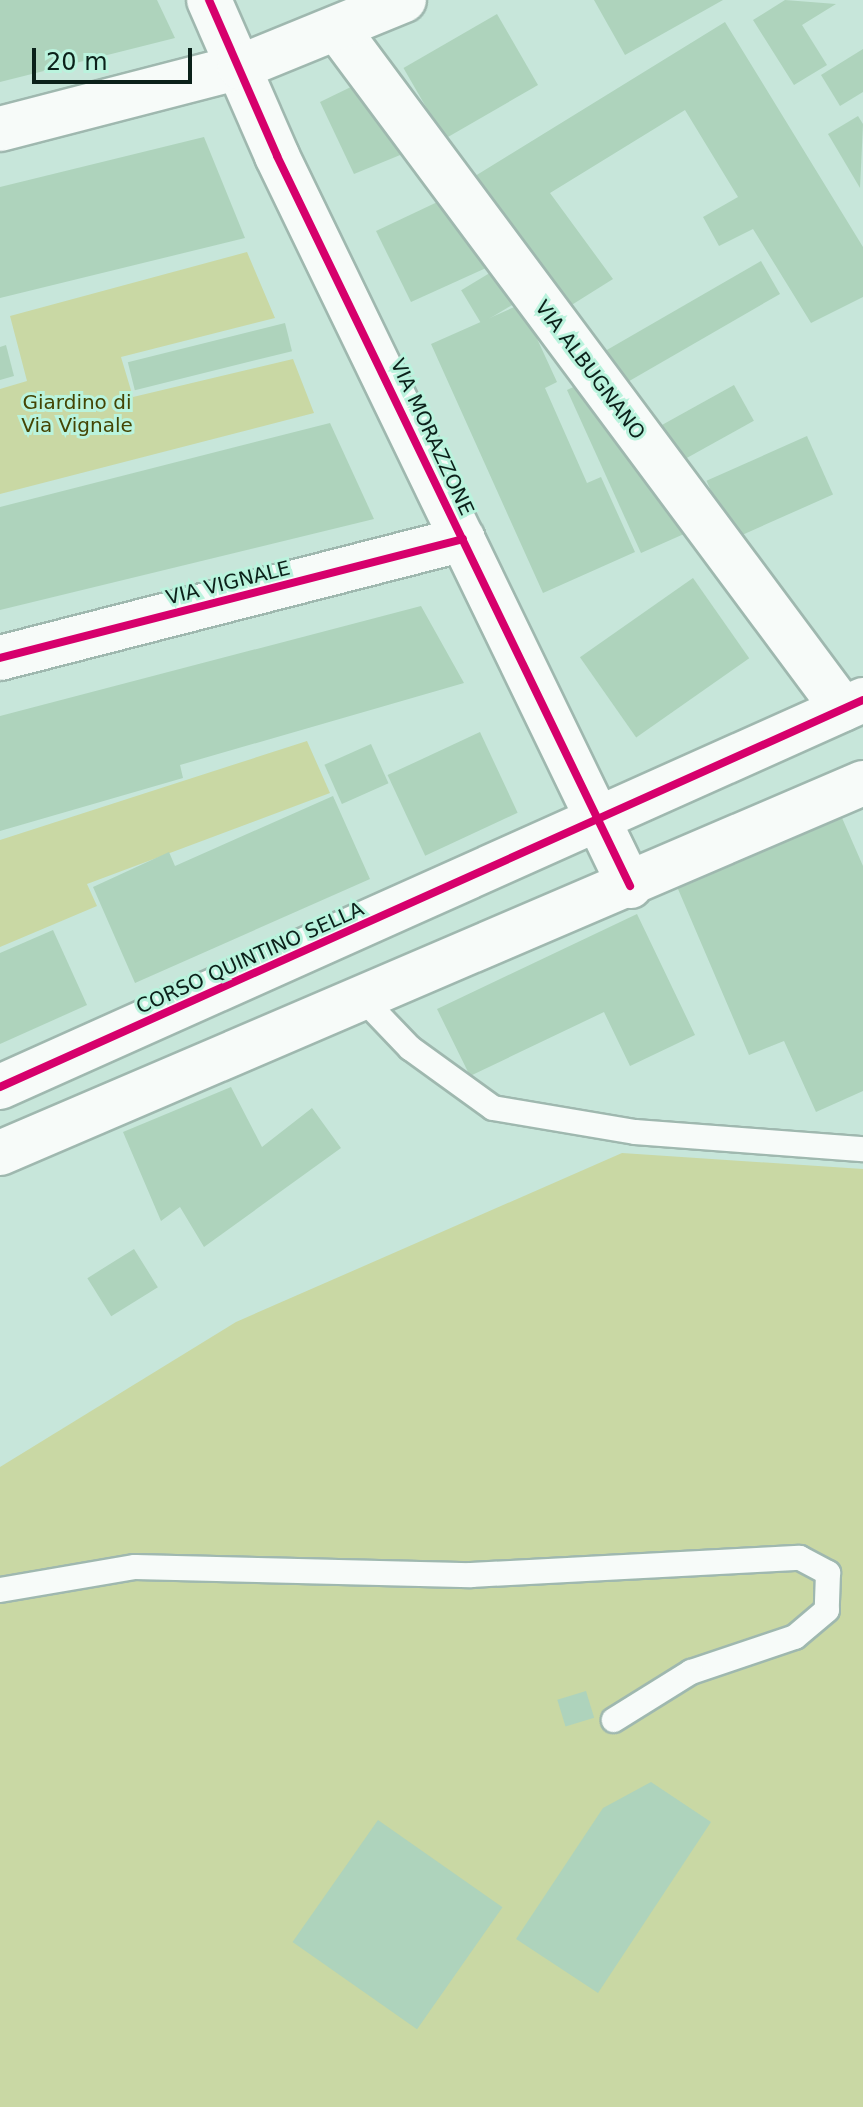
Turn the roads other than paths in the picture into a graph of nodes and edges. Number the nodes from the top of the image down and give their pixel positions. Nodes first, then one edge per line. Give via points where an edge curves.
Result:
1 (209, 0) edge
2 (404, 0) edge
3 (338, 30) junction
4 (240, 67) junction
5 (0, 129) edge
6 (463, 539) junction
7 (0, 658) edge
8 (853, 705) edge
9 (863, 783) edge
10 (598, 822) junction
11 (630, 886) junction
12 (363, 999) junction
13 (0, 1087) edge
14 (863, 1149) edge
15 (0, 1153) edge
16 (0, 1590) edge
17 (614, 1720) dead end

1 - 4 street, VIA MORAZZONE
2 - 3 street
3 - 4 street
3 - 8 street, VIA ALBUGNANO
4 - 5 street
4 - 6 street, VIA MORAZZONE
6 - 7 street, VIA VIGNALE
6 - 10 street, VIA MORAZZONE
8 - 10 street, CORSO QUINTINO SELLA
9 - 11 street
10 - 11 street, VIA MORAZZONE
10 - 13 street, CORSO QUINTINO SELLA
11 - 12 street
12 - 14 lane via 410,1048 493,1108 635,1132
12 - 15 street
16 - 17 lane via 135,1567 471,1575 800,1558 828,1573 827,1610 795,1637 691,1672

